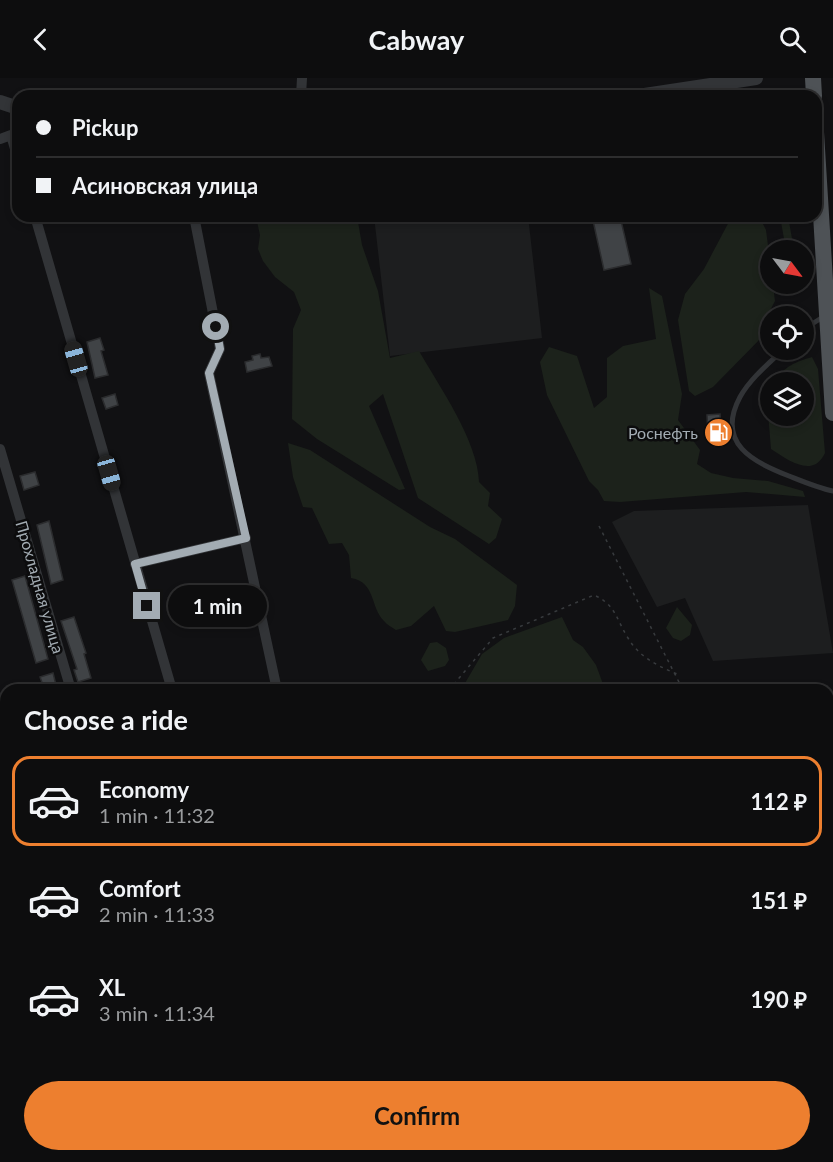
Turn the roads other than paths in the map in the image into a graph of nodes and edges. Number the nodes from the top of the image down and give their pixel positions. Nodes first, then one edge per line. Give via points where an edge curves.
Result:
1 (756, 78) edge
2 (678, 90) edge
3 (37, 222) edge
4 (195, 222) edge
5 (821, 222) edge
6 (827, 315) junction
7 (814, 323) edge
8 (773, 360) edge
9 (833, 413) edge
10 (0, 449) edge
11 (833, 491) edge
12 (246, 538) junction
13 (135, 564) junction
14 (69, 684) edge
15 (170, 684) edge
16 (276, 684) edge

1 - 2 street
3 - 13 street
4 - 12 street via 220,349 209,373
5 - 6 main road
6 - 7 lane
6 - 9 main road
8 - 11 lane via 740,397 734,412 737,445 762,465
10 - 14 street, Прохладная улица
12 - 13 street
12 - 16 street
13 - 15 street

